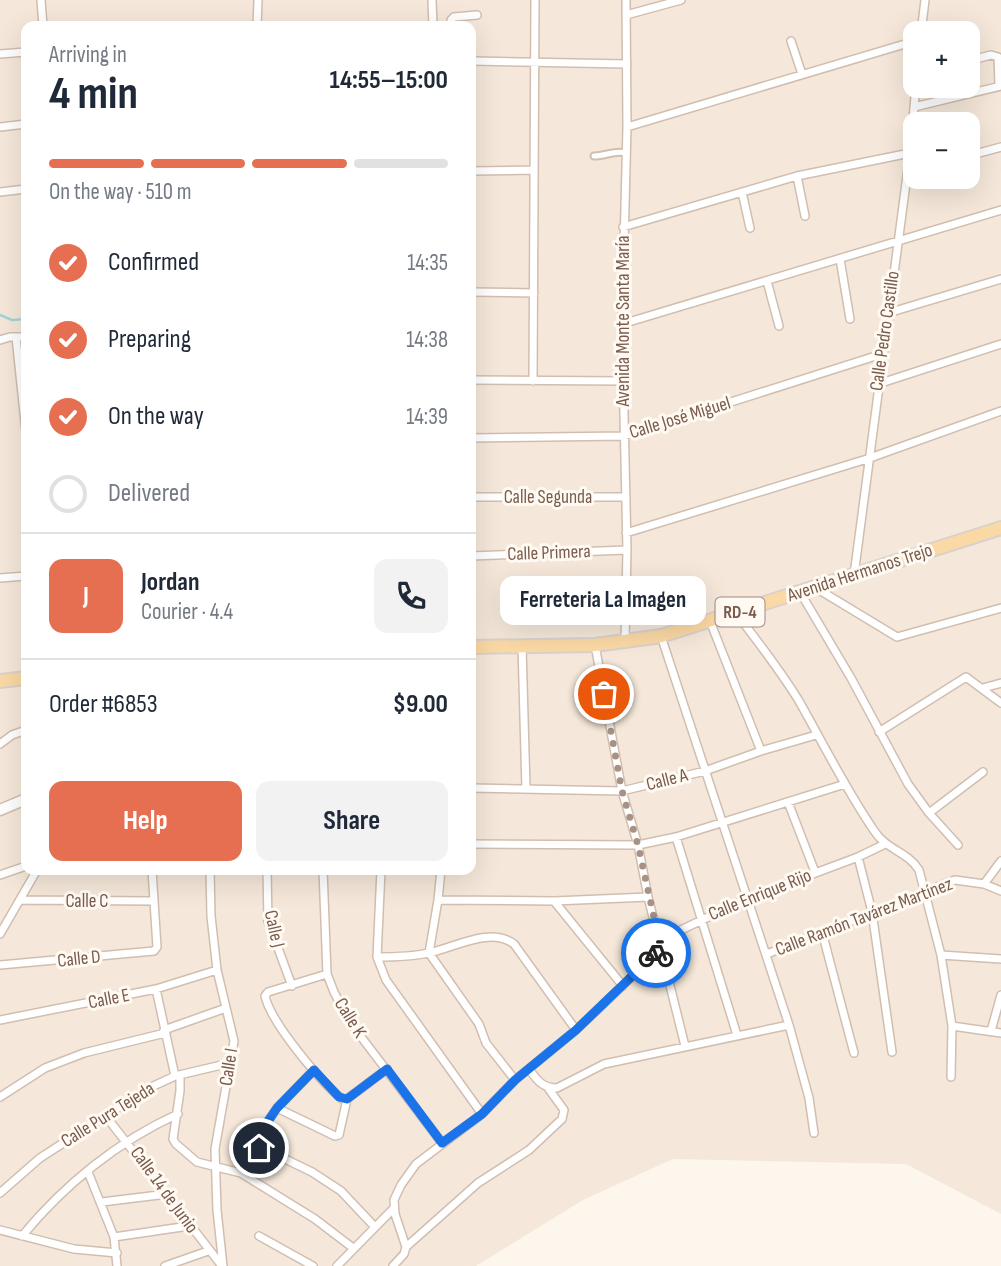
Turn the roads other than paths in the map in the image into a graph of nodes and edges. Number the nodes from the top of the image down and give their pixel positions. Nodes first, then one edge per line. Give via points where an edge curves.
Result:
1 (41, 0) edge
2 (258, 0) edge
3 (432, 0) edge
4 (535, 0) edge
5 (626, 0) edge
6 (681, 0) edge
7 (925, 0) edge
8 (477, 15) dead end
9 (626, 15) junction
10 (43, 21) edge
11 (257, 21) edge
12 (433, 21) edge
13 (450, 21) edge
14 (922, 21) edge
15 (792, 41) dead end
16 (903, 45) edge
17 (21, 52) edge
18 (0, 54) edge
19 (980, 58) edge
20 (476, 61) edge
21 (535, 62) junction
22 (627, 64) junction
23 (802, 74) junction
24 (1000, 86) edge
25 (915, 98) edge
26 (914, 107) junction
27 (913, 112) edge
28 (21, 125) edge
29 (0, 127) edge
30 (626, 127) junction
31 (1001, 147) edge
32 (626, 153) junction
33 (980, 153) edge
34 (903, 154) edge
35 (594, 156) dead end
36 (534, 170) junction
37 (476, 171) edge
38 (797, 176) junction
39 (904, 189) edge
40 (21, 190) edge
41 (0, 192) edge
42 (742, 192) junction
43 (1001, 210) edge
44 (805, 216) dead end
45 (623, 227) junction
46 (750, 228) dead end
47 (898, 243) junction
48 (841, 260) junction
49 (1001, 279) edge
50 (767, 281) junction
51 (476, 292) edge
52 (534, 293) junction
53 (888, 313) junction
54 (850, 319) dead end
55 (622, 324) junction
56 (779, 326) dead end
57 (16, 337) junction
58 (21, 337) edge
59 (0, 340) edge
60 (1001, 344) edge
61 (882, 354) junction
62 (476, 380) edge
63 (533, 381) junction
64 (624, 382) junction
65 (21, 384) edge
66 (878, 384) junction
67 (1001, 411) edge
68 (624, 436) junction
69 (476, 438) edge
70 (867, 459) junction
71 (476, 497) edge
72 (626, 497) junction
73 (1001, 528) edge
74 (626, 533) junction
75 (626, 550) junction
76 (476, 556) edge
77 (21, 576) edge
78 (853, 576) junction
79 (0, 578) edge
80 (816, 587) junction
81 (800, 592) junction
82 (1001, 608) edge
83 (736, 613) junction
84 (710, 621) junction
85 (661, 636) junction
86 (625, 642) junction
87 (595, 645) junction
88 (522, 646) junction
89 (476, 647) edge
90 (21, 679) edge
91 (0, 681) edge
92 (1001, 683) edge
93 (984, 688) junction
94 (1001, 703) edge
95 (21, 732) edge
96 (879, 732) junction
97 (816, 735) junction
98 (0, 744) edge
99 (761, 751) junction
100 (705, 771) junction
101 (983, 772) dead end
102 (845, 785) junction
103 (476, 788) edge
104 (526, 789) junction
105 (622, 791) junction
106 (21, 801) edge
107 (788, 802) junction
108 (0, 810) edge
109 (929, 813) junction
110 (722, 822) junction
111 (676, 837) junction
112 (476, 844) edge
113 (885, 844) junction
114 (638, 845) junction
115 (958, 845) dead end
116 (858, 857) junction
117 (1001, 861) edge
118 (21, 868) edge
119 (815, 872) junction
120 (0, 875) edge
121 (34, 875) edge
122 (152, 875) edge
123 (210, 875) edge
124 (267, 875) edge
125 (323, 875) edge
126 (381, 875) edge
127 (441, 875) edge
128 (984, 884) junction
129 (924, 891) junction
130 (1001, 891) edge
131 (648, 897) junction
132 (746, 899) junction
133 (20, 900) junction
134 (439, 900) junction
135 (153, 901) junction
136 (554, 901) junction
137 (872, 912) junction
138 (701, 919) junction
139 (822, 932) junction
140 (0, 934) edge
141 (661, 949) junction
142 (429, 953) junction
143 (767, 954) junction
144 (942, 955) junction
145 (377, 957) junction
146 (1001, 959) edge
147 (0, 965) edge
148 (217, 970) junction
149 (327, 974) junction
150 (292, 986) junction
151 (623, 986) junction
152 (156, 989) junction
153 (1001, 995) edge
154 (226, 1008) junction
155 (0, 1020) edge
156 (789, 1025) junction
157 (952, 1026) junction
158 (576, 1030) junction
159 (990, 1031) junction
160 (165, 1032) junction
161 (1001, 1032) edge
162 (737, 1035) junction
163 (685, 1046) junction
164 (892, 1052) dead end
165 (854, 1053) dead end
166 (230, 1063) junction
167 (387, 1069) junction
168 (529, 1069) junction
169 (314, 1070) junction
170 (178, 1075) junction
171 (951, 1077) dead end
172 (515, 1080) junction
173 (548, 1088) junction
174 (0, 1097) edge
175 (347, 1099) junction
176 (277, 1108) junction
177 (178, 1114) junction
178 (482, 1114) junction
179 (105, 1115) junction
180 (814, 1132) dead end
181 (127, 1140) junction
182 (442, 1143) junction
183 (216, 1168) junction
184 (88, 1172) junction
185 (0, 1193) edge
186 (167, 1194) junction
187 (102, 1202) junction
188 (394, 1208) junction
189 (190, 1226) junction
190 (374, 1226) junction
191 (0, 1230) edge
192 (22, 1236) junction
193 (259, 1236) dead end
194 (114, 1237) junction
195 (406, 1247) junction
196 (353, 1248) junction
197 (208, 1251) junction
198 (117, 1253) junction
199 (117, 1266) edge
200 (165, 1266) edge
201 (222, 1266) edge
202 (313, 1266) edge
203 (337, 1266) edge
204 (393, 1266) edge

1 - 10 street
2 - 11 street
3 - 12 street
4 - 21 street
5 - 9 street, Avenida Monte Santa María
6 - 9 street
7 - 14 street
8 - 13 street
9 - 22 street, Avenida Monte Santa María
15 - 23 street
16 - 23 street
17 - 18 street
19 - 24 street via 998,58
20 - 21 street
21 - 22 street
21 - 36 street
22 - 30 street, Avenida Monte Santa María
23 - 30 street
24 - 26 street
25 - 26 street, Calle Pedro Castillo
26 - 27 street, Calle Pedro Castillo
28 - 29 street
30 - 32 street, Avenida Monte Santa María
31 - 33 street
32 - 35 street
32 - 45 street, Avenida Monte Santa María
34 - 38 street
36 - 37 street
36 - 52 street
38 - 42 street
38 - 44 street
39 - 47 street, Calle Pedro Castillo
40 - 41 street
42 - 45 street
42 - 46 street
43 - 47 street
45 - 55 street, Avenida Monte Santa María
47 - 48 street
47 - 53 street, Calle Pedro Castillo
48 - 50 street
48 - 54 street
49 - 53 street
50 - 55 street
50 - 56 street
51 - 52 street
52 - 63 street
53 - 61 street, Calle Pedro Castillo
55 - 64 street, Avenida Monte Santa María
57 - 58 street
57 - 59 street
57 - 65 street
60 - 66 street
61 - 66 street, Calle Pedro Castillo
61 - 68 street, Calle José Miguel
62 - 63 street
63 - 64 street
64 - 68 street, Avenida Monte Santa María
66 - 70 street, Calle Pedro Castillo
67 - 70 street
68 - 69 street, Calle José Miguel
68 - 72 street, Avenida Monte Santa María
70 - 74 street
70 - 78 street, Calle Pedro Castillo
71 - 72 street, Calle Segunda
72 - 74 street, Avenida Monte Santa María
73 - 78 main road, Avenida Hermanos Trejo / RD-4
74 - 75 street, Avenida Monte Santa María
75 - 76 street, Calle Primera
75 - 86 street, Avenida Monte Santa María
77 - 79 street
78 - 80 main road, Avenida Hermanos Trejo / RD-4
80 - 81 main road, Avenida Hermanos Trejo / RD-4
80 - 82 street via 897,637
81 - 83 main road, Avenida Hermanos Trejo / RD-4
81 - 96 street
83 - 84 main road, Avenida Hermanos Trejo / RD-4
83 - 97 street via 775,664
84 - 85 main road, Avenida Hermanos Trejo / RD-4
84 - 99 street
85 - 86 main road, Avenida Hermanos Trejo / RD-4
85 - 100 street
86 - 87 main road, Avenida Hermanos Trejo / RD-4
87 - 88 main road, Avenida Hermanos Trejo / RD-4
87 - 105 street
88 - 89 main road, Avenida Hermanos Trejo / RD-4
88 - 104 street
90 - 91 main road
92 - 93 street
93 - 94 street
93 - 96 street via 966,677
95 - 98 street
96 - 109 street
97 - 99 street, Calle A
97 - 102 street
99 - 100 street, Calle A
100 - 105 street, Calle A
100 - 110 street
101 - 109 street
102 - 107 street
102 - 113 street
103 - 104 street, Calle A
104 - 105 street, Calle A
105 - 114 street
106 - 108 street
107 - 110 street
107 - 119 street
109 - 115 street
110 - 111 street
110 - 132 street
111 - 114 street
111 - 138 street
112 - 114 street
113 - 116 street, Calle Enrique Rijo
113 - 129 street via 913,860
114 - 131 street
116 - 119 street, Calle Enrique Rijo
116 - 137 street
117 - 128 street
118 - 120 street
119 - 132 street, Calle Enrique Rijo
121 - 133 street
122 - 135 street
123 - 148 street, Calle I
124 - 150 street, Calle J via 268,920
125 - 149 street, Calle K
126 - 145 street
127 - 134 street
128 - 129 street, Calle Ramón Tavárez Martínez via 956,880
128 - 130 street, Calle Ramón Tavárez Martínez
129 - 137 street, Calle Ramón Tavárez Martínez
129 - 144 street
131 - 136 street
131 - 141 street
132 - 138 street, Calle Enrique Rijo
132 - 143 street
133 - 135 street, Calle C
133 - 140 street
134 - 136 street
134 - 142 street
135 - 147 street, Calle D via 154,951
136 - 151 street
137 - 139 street, Calle Ramón Tavárez Martínez
137 - 164 street
138 - 141 street, Calle Enrique Rijo
138 - 162 street
139 - 143 street, Calle Ramón Tavárez Martínez
139 - 165 street
141 - 151 street, Calle Enrique Rijo
141 - 163 street
142 - 145 street
142 - 158 street via 491,936 505,938
142 - 172 street
143 - 156 street
144 - 146 street
144 - 157 street
145 - 178 street via 386,980
148 - 152 street, Calle E
148 - 154 street, Calle I
149 - 150 street
149 - 167 street, Calle K via 349,1021
150 - 169 street via 268,992 266,1000 285,1034
151 - 158 street, Calle Enrique Rijo
152 - 155 street, Calle E
152 - 160 street
153 - 159 street
154 - 160 street
154 - 166 street, Calle I via 234,1041
156 - 162 street
156 - 180 street
157 - 159 street
157 - 171 street
158 - 168 street, Calle Enrique Rijo
159 - 161 street
160 - 170 street
160 - 174 street via 85,1052 45,1068
162 - 163 street
163 - 173 street via 604,1064 557,1088
166 - 170 street, Calle Pura Tejeda
166 - 183 street, Calle I via 215,1149
167 - 175 street
167 - 182 street, Calle K
168 - 172 street, Calle Enrique Rijo
168 - 173 street
169 - 175 street via 339,1097
169 - 176 street
170 - 177 street
170 - 179 street, Calle Pura Tejeda
172 - 178 street, Calle Enrique Rijo
173 - 195 street via 564,1110 562,1119 529,1150 478,1182
175 - 176 street via 341,1130 335,1136
176 - 190 street via 256,1145 341,1191
177 - 181 street
177 - 183 street via 174,1142 197,1162
178 - 182 street, Calle Enrique Rijo
179 - 181 street, Calle 14 de Junio
179 - 185 street, Calle Pura Tejeda via 40,1158
181 - 184 street
181 - 186 street, Calle 14 de Junio
182 - 188 street, Calle Enrique Rijo via 416,1164 401,1185
183 - 196 street via 241,1173
183 - 201 street, Calle I
184 - 187 street
184 - 192 street
186 - 187 street
186 - 189 street, Calle 14 de Junio
187 - 194 street
188 - 190 street
188 - 195 street
189 - 194 street
189 - 197 street, Calle 14 de Junio
190 - 196 street
191 - 192 street
192 - 198 street via 74,1249
193 - 202 street
194 - 198 street
195 - 204 street
196 - 203 street
197 - 200 street
197 - 201 street, Calle 14 de Junio
198 - 199 street

